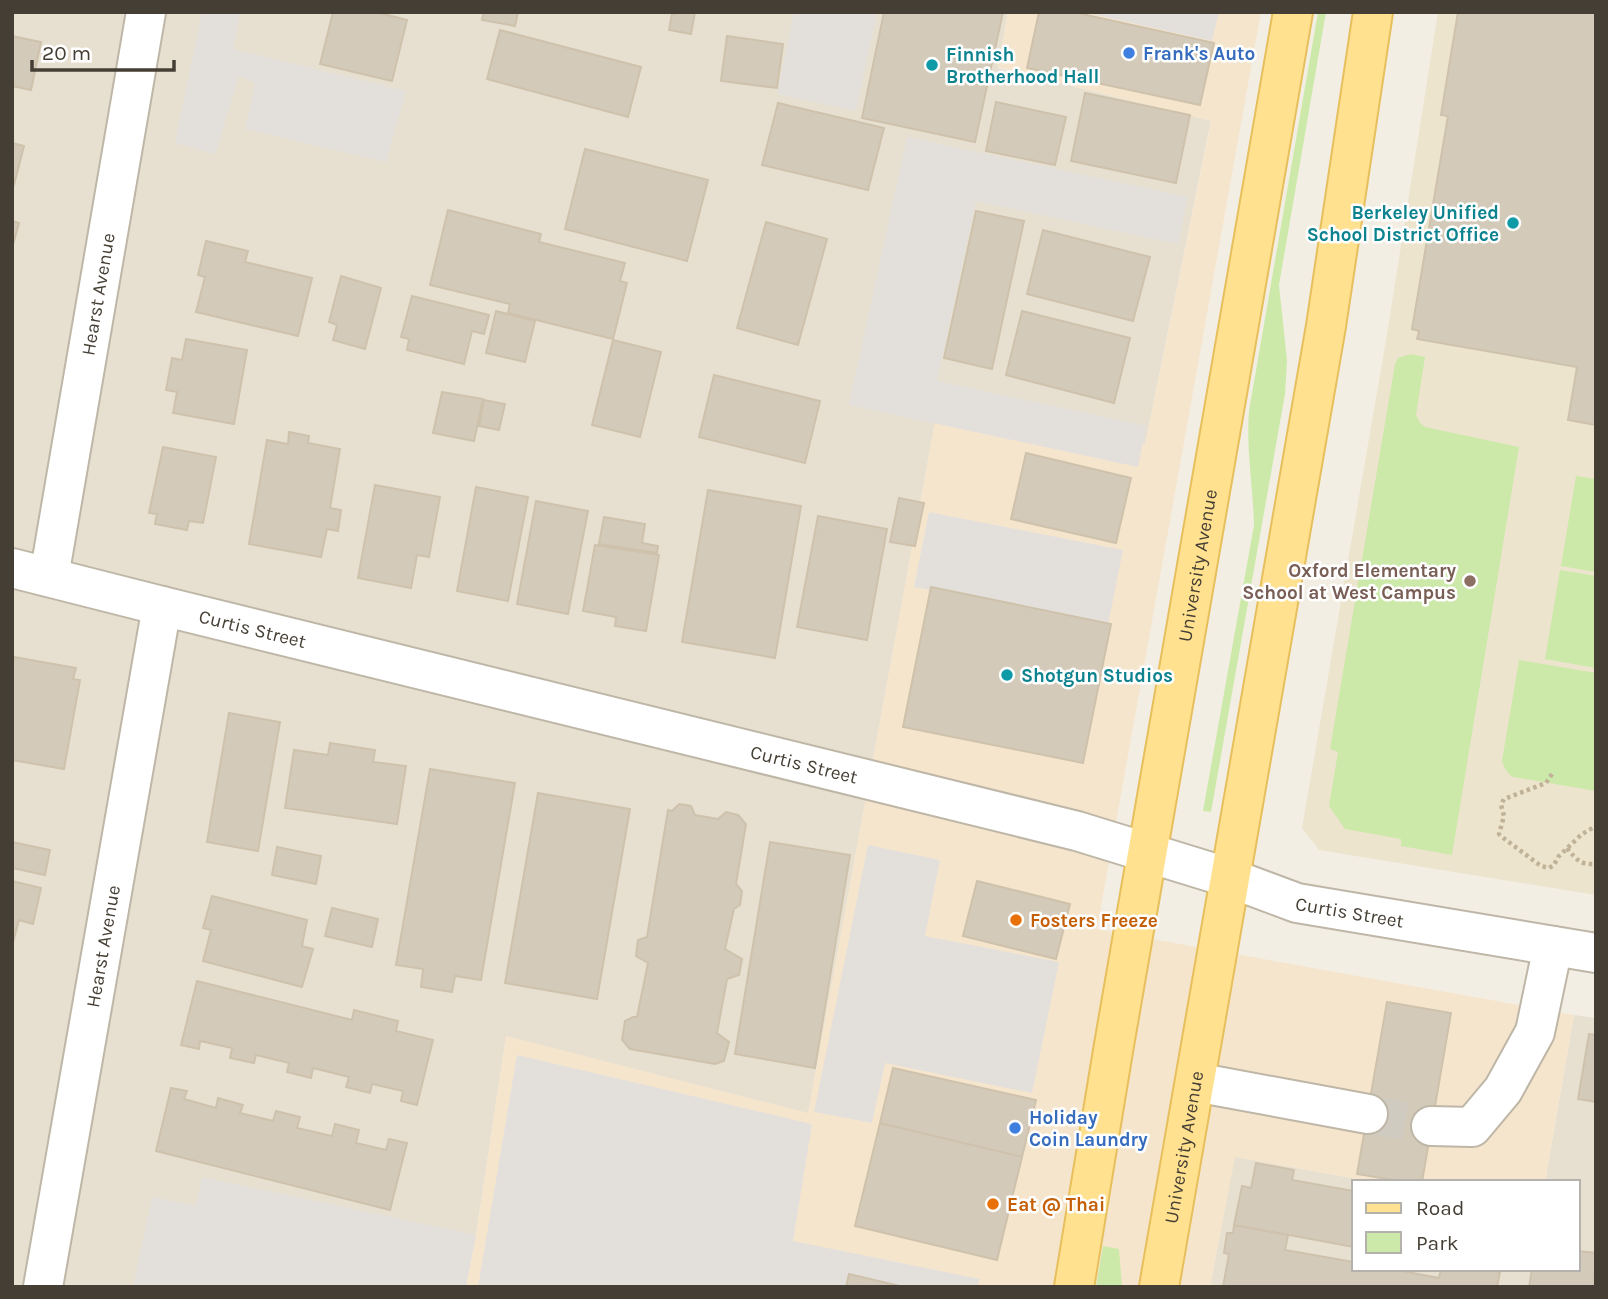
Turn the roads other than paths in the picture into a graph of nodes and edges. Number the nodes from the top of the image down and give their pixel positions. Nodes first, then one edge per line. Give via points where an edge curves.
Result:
1 (146, 12) edge
2 (1293, 12) edge
3 (1373, 12) edge
4 (12, 568) edge
5 (49, 577) junction
6 (162, 606) junction
7 (1148, 851) junction
8 (1230, 878) junction
9 (1553, 946) junction
10 (1596, 953) edge
11 (1195, 1082) junction
12 (1368, 1114) tunnel mouth
13 (1431, 1126) tunnel mouth
14 (44, 1287) edge
15 (1074, 1287) edge
16 (1159, 1287) edge

1 - 5 street, Hearst Avenue
2 - 7 main road, University Avenue
3 - 8 main road, University Avenue via 1326,326
4 - 5 street, Curtis Street
5 - 6 street, Curtis Street
6 - 7 street, Curtis Street
6 - 14 street, Hearst Avenue
7 - 8 street, Curtis Street
7 - 15 main road, University Avenue
8 - 9 street, Curtis Street via 1297,903
8 - 11 main road, University Avenue
9 - 10 street, Curtis Street
9 - 13 street via 1535,1032 1503,1090 1472,1127
11 - 12 street
11 - 16 main road, University Avenue

